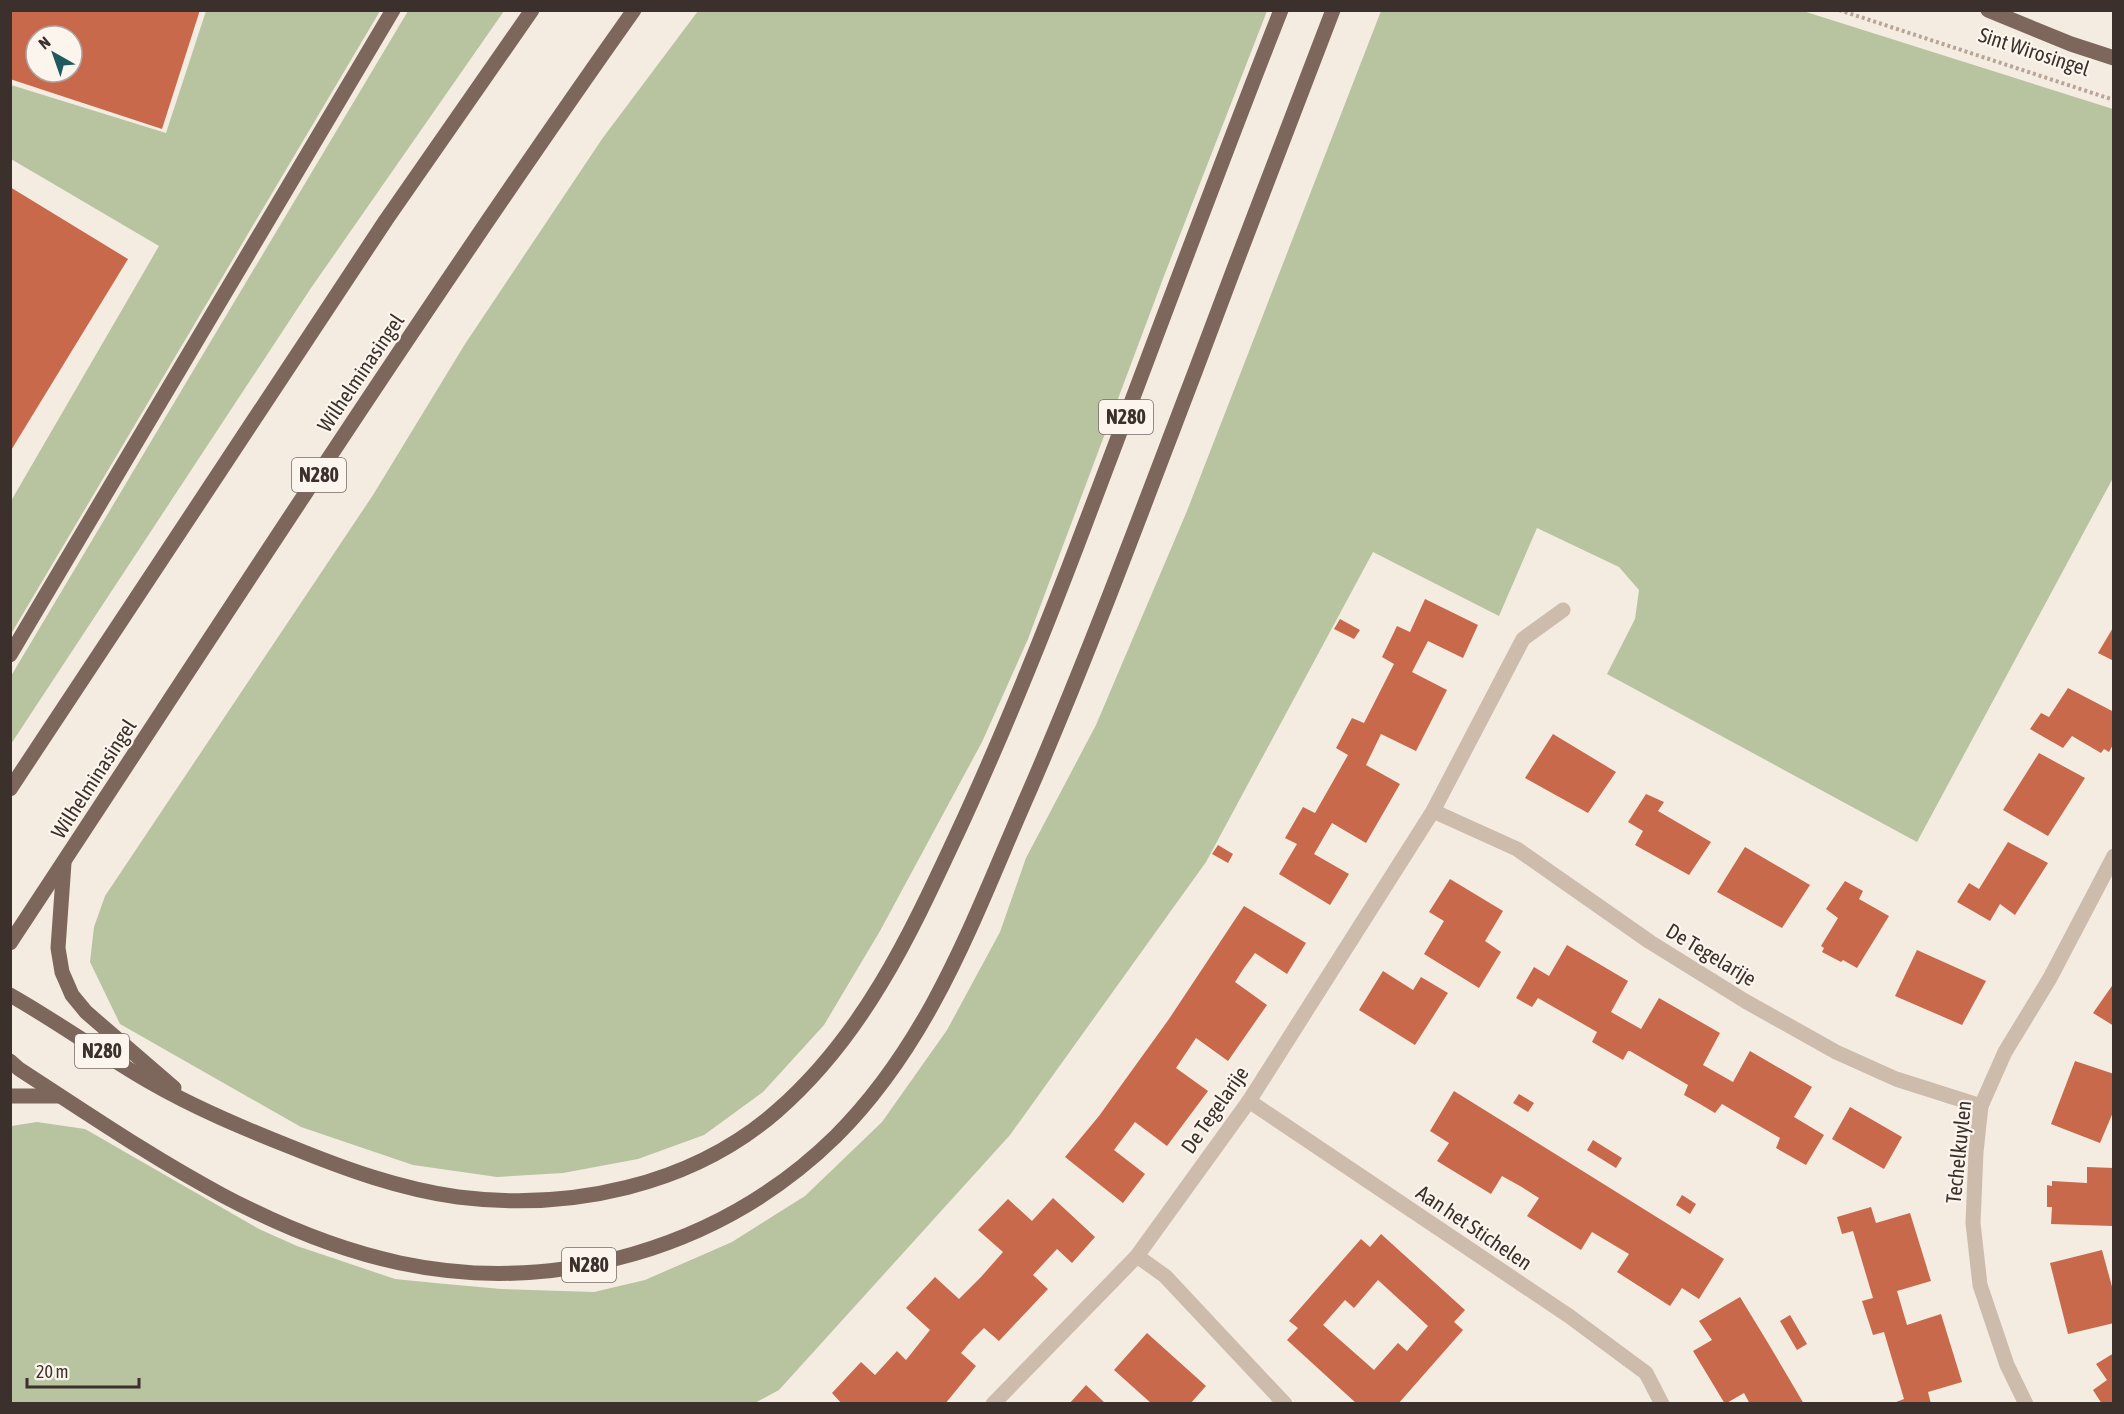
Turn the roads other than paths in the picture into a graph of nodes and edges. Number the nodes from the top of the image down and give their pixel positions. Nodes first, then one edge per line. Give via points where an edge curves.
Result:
1 (393, 10) edge
2 (532, 10) edge
3 (634, 10) edge
4 (1281, 10) edge
5 (1333, 10) edge
6 (1988, 10) edge
7 (2114, 58) edge
8 (1563, 610) dead end
9 (10, 655) edge
10 (10, 789) edge
11 (1433, 811) junction
12 (2114, 856) edge
13 (64, 862) junction
14 (10, 943) edge
15 (10, 995) edge
16 (10, 1060) edge
17 (10, 1096) edge
18 (61, 1096) junction
19 (1249, 1101) junction
20 (195, 1106) junction
21 (1981, 1106) junction
22 (1137, 1256) junction
23 (993, 1404) edge
24 (1285, 1404) edge
25 (1662, 1404) edge
26 (2026, 1404) edge

1 - 9 main road
2 - 10 main road via 386,220
3 - 13 main road, Wilhelminasingel / N280 via 444,286
4 - 20 main road, N280 via 996,752 928,899 886,977 834,1052 807,1083 750,1133 674,1173 586,1197 539,1201 458,1197 387,1182
5 - 18 main road, N280 via 1078,677 952,970 902,1054 857,1113 788,1178 732,1214 649,1250 559,1271 446,1270 370,1256 297,1231 210,1188
6 - 7 main road, Sint Wirosingel
8 - 11 street, De Tegelarije via 1523,639
11 - 19 street, De Tegelarije
11 - 21 street, De Tegelarije via 1517,849 1650,942 1836,1052 1896,1079
12 - 21 street, Techelkuylen via 2050,978 2004,1052
13 - 14 main road, Wilhelminasingel / N280
13 - 20 main road, N280 via 58,948 62,972 72,995 86,1012
15 - 20 main road, N280
16 - 18 main road, N280
17 - 18 main road, N280
19 - 22 street, De Tegelarije
19 - 25 street, Aan het Stichelen via 1569,1316 1646,1373
21 - 26 street, Techelkuylen via 1973,1223 1980,1285 2003,1356
22 - 23 street, De Tegelarije
22 - 24 street via 1165,1276

